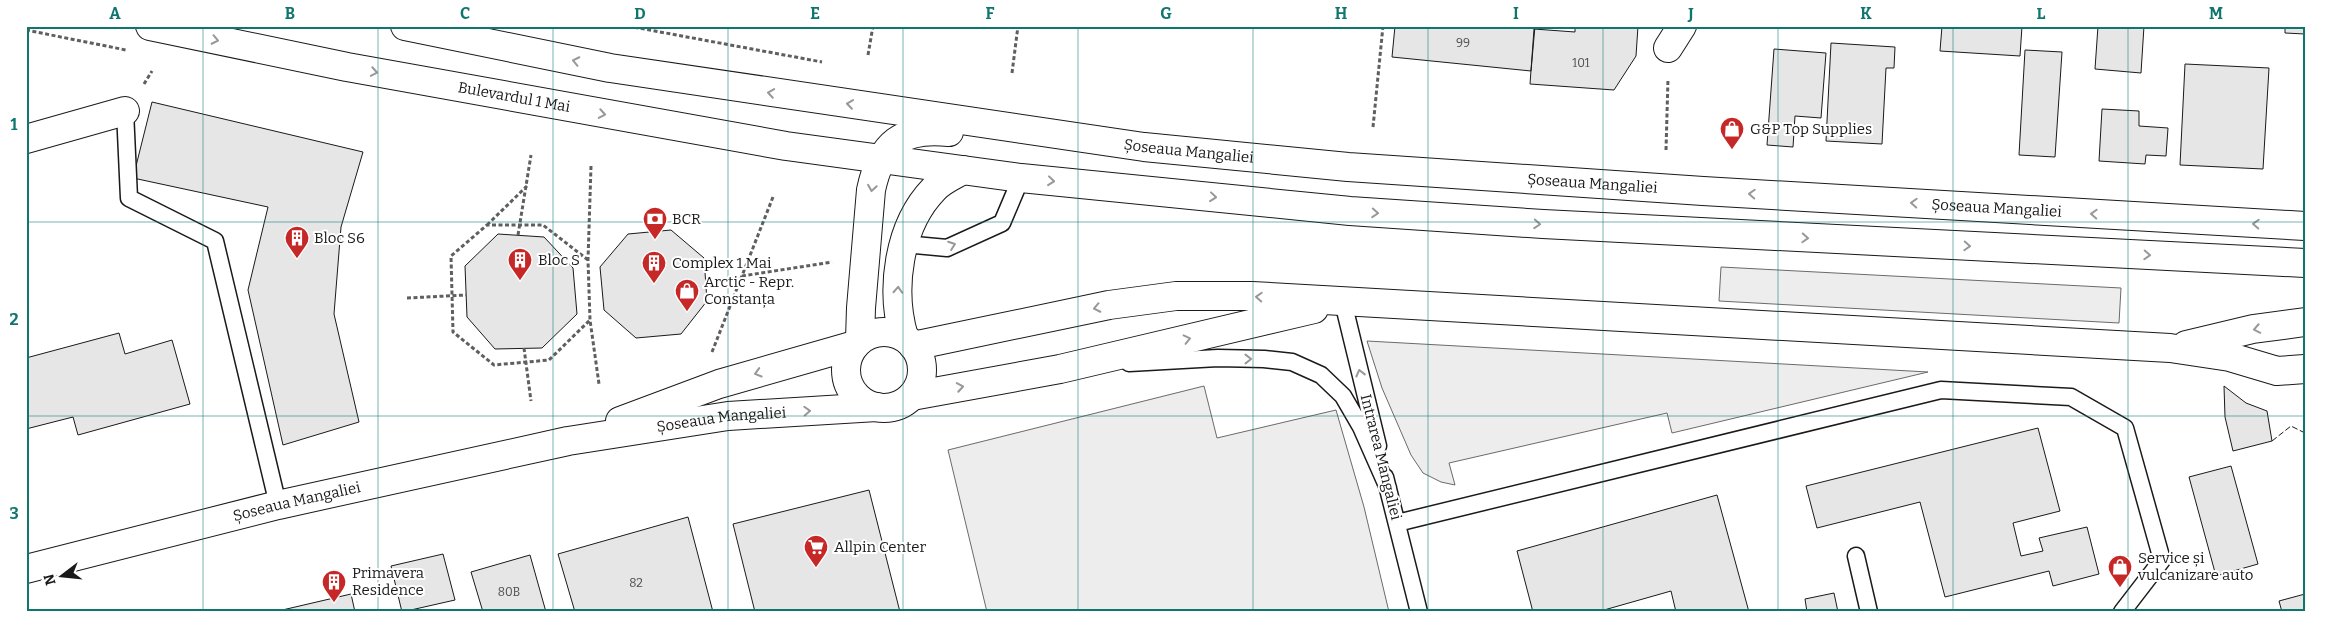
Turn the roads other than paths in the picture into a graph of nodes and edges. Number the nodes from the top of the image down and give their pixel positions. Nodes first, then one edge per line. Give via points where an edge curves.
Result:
1 (150, 26) edge
2 (405, 26) edge
3 (126, 111) joint
4 (26, 139) edge
5 (1097, 141) junction
6 (881, 160) junction
7 (964, 170) junction
8 (1021, 178) junction
9 (2305, 226) edge
10 (904, 244) junction
11 (2305, 263) edge
12 (1342, 302) junction
13 (2305, 322) edge
14 (858, 342) junction
15 (909, 342) junction
16 (2170, 348) junction
17 (2305, 369) edge
18 (1060, 370) junction
19 (2276, 371) junction
20 (2305, 390) edge
21 (912, 396) junction
22 (877, 408) junction
23 (568, 441) junction
24 (1388, 488) junction
25 (278, 505) junction
26 (1397, 523) junction
27 (1856, 556) dead end
28 (26, 569) edge
29 (1420, 612) edge
30 (1869, 612) edge
31 (2122, 612) edge

1 -> 6 main road, Bulevardul 1 Mai via 347,67 602,114
5 -> 2 main road, Șoseaua Mangaliei via 610,68
3 - 4 main road
3 - 25 lane via 129,198 215,241
5 - 6 main road via 1025,142 932,130 917,131 892,144
9 -> 5 main road, Șoseaua Mangaliei via 1348,167
6 - 7 main road
6 -> 14 main road via 871,190
7 - 8 main road
7 - 10 main road via 935,188 914,220
10 -> 8 lane via 947,248 1002,223
8 -> 11 main road via 1350,211 1524,223
15 -> 10 main road via 899,319 897,289
12 -> 15 main road via 1252,296 1176,296 1109,305
12 - 16 main road
18 -> 12 main road
24 -> 12 lane, Intrarea Mangaliei
13 -> 16 main road via 2254,329
14 - 15 main road via 875,333 885,332
14 - 22 main road via 846,365 847,377 857,397
14 -> 23 main road, Șoseaua Mangaliei via 719,384
15 - 21 main road via 922,365 918,387
16 - 19 main road via 2230,358
17 - 19 main road
21 -> 18 main road
18 -> 24 lane via 1116,363 1218,358 1292,362 1321,375 1343,396 1361,427
19 - 20 main road
21 - 22 main road via 898,405
23 -> 22 main road, Șoseaua Mangaliei via 728,416
23 - 25 main road, Șoseaua Mangaliei
24 - 26 lane, Intrarea Mangaliei
25 - 28 main road, Șoseaua Mangaliei
26 - 29 lane, Intrarea Mangaliei
26 - 31 lane via 1941,390 2071,397 2125,428 2162,560
27 - 30 lane

